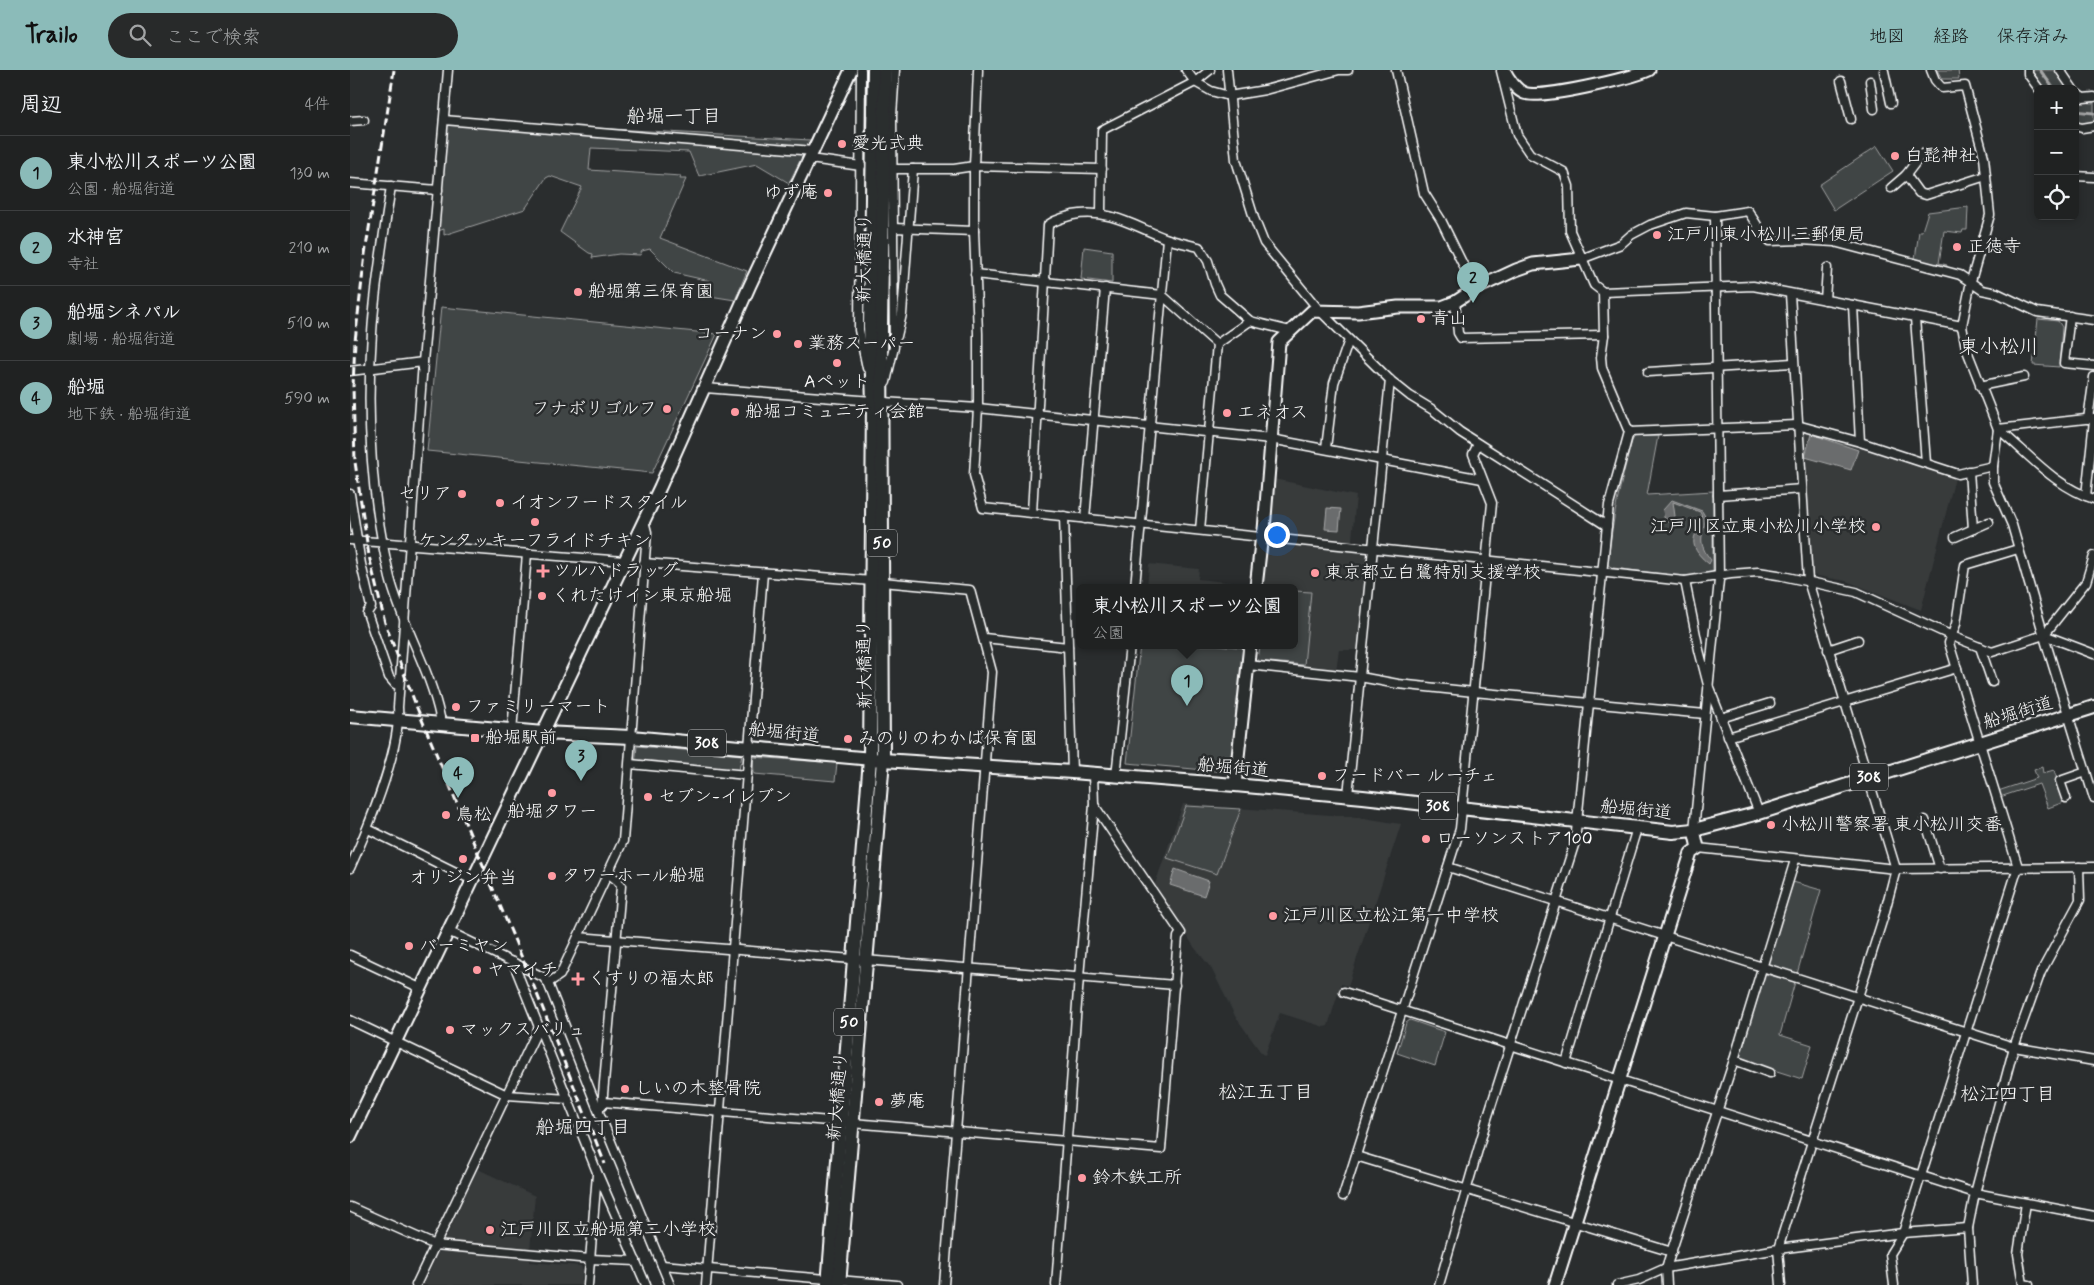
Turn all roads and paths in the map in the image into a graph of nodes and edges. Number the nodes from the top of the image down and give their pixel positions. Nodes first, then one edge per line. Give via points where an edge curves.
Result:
1 (448, 70) edge
2 (851, 70) edge
3 (861, 70) edge
4 (874, 70) edge
5 (884, 70) edge
6 (895, 70) edge
7 (978, 70) edge
8 (1186, 70) edge
9 (1210, 70) edge
10 (1227, 70) edge
11 (1348, 70) edge
12 (1396, 70) edge
13 (1502, 70) edge
14 (1649, 70) edge
15 (1932, 70) edge
16 (2028, 70) edge
17 (2060, 70) edge
18 (1884, 71) dead end
19 (1841, 81) dead end
20 (1870, 81) dead end
21 (1195, 82) junction
22 (2036, 85) edge
23 (2070, 85) edge
24 (2079, 95) edge
25 (1229, 96) junction
26 (2094, 97) edge
27 (1891, 103) dead end
28 (1874, 109) dead end
29 (1851, 119) dead end
30 (364, 120) dead end
31 (444, 120) junction
32 (350, 121) edge
33 (2094, 126) edge
34 (2079, 127) edge
35 (1922, 154) dead end
36 (812, 155) junction
37 (860, 166) junction
38 (974, 166) junction
39 (892, 168) junction
40 (913, 169) junction
41 (1102, 170) junction
42 (1906, 175) junction
43 (1986, 176) junction
44 (2079, 176) edge
45 (2094, 177) edge
46 (350, 182) edge
47 (391, 186) junction
48 (1891, 188) dead end
49 (438, 190) junction
50 (1101, 214) junction
51 (1715, 216) junction
52 (892, 228) junction
53 (910, 228) junction
54 (974, 231) junction
55 (1167, 239) junction
56 (1581, 259) junction
57 (1828, 268) dead end
58 (975, 274) junction
59 (1044, 281) junction
60 (1971, 281) junction
61 (1715, 286) junction
62 (1105, 288) junction
63 (1476, 289) junction
64 (1603, 292) junction
65 (1790, 294) junction
66 (1162, 295) junction
67 (1824, 300) junction
68 (1456, 302) junction
69 (1853, 305) junction
70 (1319, 310) junction
71 (2070, 316) junction
72 (1914, 318) junction
73 (2094, 320) edge
74 (1250, 321) junction
75 (876, 326) junction
76 (1962, 326) junction
77 (1290, 331) junction
78 (1604, 335) junction
79 (1349, 340) junction
80 (1217, 344) junction
81 (894, 347) junction
82 (423, 362) junction
83 (1794, 363) junction
84 (1717, 366) junction
85 (2094, 366) edge
86 (370, 368) junction
87 (350, 371) edge
88 (1648, 372) dead end
89 (2024, 377) dead end
90 (2094, 377) edge
91 (1390, 380) junction
92 (1980, 386) junction
93 (706, 388) junction
94 (878, 398) junction
95 (978, 408) junction
96 (1037, 414) junction
97 (2092, 419) edge
98 (1094, 420) junction
99 (1797, 425) junction
100 (1150, 426) junction
101 (1717, 428) junction
102 (1998, 428) junction
103 (1208, 431) junction
104 (1629, 432) junction
105 (1271, 438) junction
106 (1860, 442) junction
107 (1478, 444) junction
108 (1326, 448) junction
109 (1383, 460) junction
110 (1926, 463) junction
111 (1993, 466) junction
112 (1969, 471) junction
113 (1482, 479) junction
114 (1802, 489) junction
115 (350, 494) edge
116 (1718, 495) junction
117 (2086, 496) junction
118 (2094, 499) edge
119 (1032, 514) junction
120 (1064, 516) junction
121 (1085, 519) junction
122 (644, 521) junction
123 (1989, 522) dead end
124 (1141, 524) junction
125 (1607, 526) junction
126 (1973, 529) junction
127 (1200, 530) junction
128 (1263, 536) junction
129 (1955, 537) dead end
130 (353, 540) edge
131 (382, 542) junction
132 (409, 545) junction
133 (1374, 548) junction
134 (2018, 549) junction
135 (527, 554) junction
136 (2094, 556) edge
137 (624, 561) junction
138 (1487, 561) junction
139 (644, 563) junction
140 (763, 573) junction
141 (1603, 573) junction
142 (1719, 576) junction
143 (1685, 581) junction
144 (1808, 581) junction
145 (877, 582) junction
146 (1135, 584) edge
147 (1256, 584) edge
148 (404, 616) junction
149 (2044, 635) junction
150 (1952, 636) junction
151 (984, 638) junction
152 (1858, 640) dead end
153 (1068, 647) junction
154 (1980, 647) junction
155 (1130, 649) edge
156 (1250, 649) edge
157 (1828, 650) junction
158 (2094, 654) edge
159 (1248, 665) junction
160 (1957, 668) junction
161 (1360, 677) junction
162 (1992, 682) dead end
163 (1708, 684) junction
164 (399, 685) junction
165 (1474, 692) junction
166 (1590, 702) junction
167 (1844, 702) junction
168 (1770, 703) dead end
169 (2094, 707) edge
170 (1705, 714) junction
171 (350, 716) edge
172 (2068, 716) junction
173 (440, 717) dead end
174 (1721, 718) junction
175 (399, 720) junction
176 (512, 731) junction
177 (543, 733) junction
178 (631, 737) junction
179 (1728, 737) junction
180 (1980, 743) junction
181 (750, 747) junction
182 (876, 759) junction
183 (630, 764) junction
184 (984, 767) junction
185 (1072, 772) junction
186 (2086, 772) junction
187 (1093, 774) junction
188 (747, 775) junction
189 (1116, 776) junction
190 (1868, 778) junction
191 (1236, 785) junction
192 (1348, 795) junction
193 (2066, 798) dead end
194 (2094, 798) edge
195 (1094, 805) junction
196 (1462, 808) junction
197 (1758, 813) junction
198 (1925, 820) dead end
199 (1578, 822) junction
200 (368, 828) junction
201 (1637, 828) junction
202 (1694, 830) junction
203 (1698, 848) junction
204 (1795, 860) junction
205 (1448, 867) junction
206 (2018, 867) junction
207 (2079, 867) junction
208 (2094, 867) edge
209 (350, 868) edge
210 (1940, 869) junction
211 (1896, 870) junction
212 (609, 874) junction
213 (472, 880) junction
214 (1557, 902) junction
215 (1611, 919) junction
216 (448, 931) junction
217 (578, 937) junction
218 (1665, 937) junction
219 (617, 940) junction
220 (733, 949) junction
221 (350, 955) edge
222 (860, 960) junction
223 (513, 962) junction
224 (968, 968) junction
225 (1762, 968) junction
226 (1078, 977) junction
227 (548, 982) junction
228 (1175, 985) junction
229 (420, 988) junction
230 (1344, 992) dead end
231 (1858, 997) junction
232 (1403, 1011) junction
233 (350, 1020) edge
234 (538, 1029) junction
235 (1967, 1032) junction
236 (395, 1042) junction
237 (1511, 1044) junction
238 (2014, 1047) junction
239 (1734, 1060) junction
240 (2094, 1061) edge
241 (1566, 1063) junction
242 (1770, 1072) dead end
243 (1620, 1081) junction
244 (507, 1095) junction
245 (568, 1100) junction
246 (603, 1102) junction
247 (1717, 1111) junction
248 (720, 1113) junction
249 (600, 1115) junction
250 (847, 1123) junction
251 (957, 1132) junction
252 (350, 1137) edge
253 (1812, 1140) junction
254 (1066, 1141) junction
255 (1356, 1156) junction
256 (597, 1172) junction
257 (1922, 1174) junction
258 (1465, 1190) junction
259 (1975, 1193) junction
260 (1343, 1196) dead end
261 (2026, 1204) junction
262 (350, 1207) edge
263 (2094, 1216) edge
264 (1574, 1224) junction
265 (1968, 1228) junction
266 (1903, 1233) junction
267 (434, 1245) junction
268 (1778, 1249) junction
269 (1672, 1252) junction
270 (590, 1259) junction
271 (636, 1261) junction
272 (662, 1265) junction
273 (707, 1268) junction
274 (1666, 1268) junction
275 (834, 1282) edge
276 (416, 1285) edge
277 (588, 1285) edge
278 (646, 1285) edge
279 (670, 1285) edge
280 (706, 1285) edge
281 (897, 1285) edge
282 (944, 1285) edge
283 (1056, 1285) edge
284 (1438, 1285) edge
285 (1555, 1285) edge
286 (1616, 1285) edge
287 (1667, 1285) edge
288 (1780, 1285) edge
289 (1894, 1285) edge
290 (1972, 1285) edge
291 (2029, 1285) edge

1 - 31 street
2 - 36 street
3 - 37 street
4 - 75 main road, 新大橋通り / 50
5 - 75 main road, 新大橋通り / 50
6 - 39 street
7 - 38 street
8 - 21 street
9 - 21 street
10 - 25 street
11 - 25 street
12 - 63 street via 1424,194
13 - 14 street via 1521,91 1536,95 1624,79
13 - 56 street via 1517,135 1530,154 1564,172 1569,186 1570,231
15 - 43 street via 1942,88 1965,86
16 - 22 street
17 - 23 street
18 - 27 street
19 - 29 street
20 - 28 street
21 - 25 street
21 - 41 street via 1102,130
24 - 26 street via 2084,98
25 - 70 street via 1236,160 1264,243
30 - 32 street
31 - 36 street
31 - 49 street
33 - 34 street
35 - 42 street
36 - 37 street
36 - 93 street via 750,285
37 - 94 street via 859,330
38 - 40 street
38 - 41 street
38 - 54 street
39 - 40 street
39 - 52 street
40 - 53 street
41 - 50 street
42 - 43 street via 1919,194 1926,195
42 - 48 street
43 - 60 street via 1990,215
44 - 45 street
46 - 47 street
47 - 49 street
47 - 86 street via 375,297
49 - 82 street
50 - 55 street via 1128,221
50 - 59 street via 1055,219 1048,225
51 - 56 street via 1686,213 1650,226 1621,244
51 - 60 street via 1748,212 1770,241 1834,242 1960,275
51 - 61 street
52 - 53 street
52 - 81 street
53 - 54 street
53 - 81 street via 902,314
54 - 58 street
55 - 66 street
55 - 74 street via 1199,247 1220,295
56 - 63 street via 1533,264
56 - 64 street via 1594,285
57 - 67 street
58 - 59 street
58 - 95 street
59 - 62 street
59 - 96 street
60 - 71 street via 1982,290 1997,293 2038,312
60 - 76 street
61 - 64 street
61 - 65 street via 1753,286
61 - 84 street
62 - 66 street
62 - 98 street
63 - 68 street
64 - 78 street
65 - 67 street
65 - 83 street
66 - 80 street
66 - 100 street
67 - 69 street
68 - 70 street via 1442,306 1358,312
68 - 78 street via 1461,338
69 - 72 street
69 - 106 street
70 - 77 street via 1312,311
70 - 79 street
71 - 73 street
71 - 85 street via 2064,363
72 - 76 street
72 - 110 street
74 - 77 street
74 - 80 street
75 - 94 main road, 新大橋通り / 50
76 - 92 street
77 - 105 street via 1279,342
78 - 104 street via 1600,358 1602,368
79 - 91 street
79 - 108 street via 1334,383
80 - 103 street
81 - 94 street
82 - 86 street
82 - 132 street
83 - 84 street
83 - 99 street
84 - 88 street
84 - 101 street
86 - 87 street
86 - 131 street via 373,481
89 - 92 street
90 - 97 street
91 - 107 street
91 - 109 street
92 - 102 street
93 - 94 street
93 - 122 street
94 - 95 street
94 - 145 main road, 新大橋通り / 50
95 - 96 street
95 - 119 street via 974,475 983,508
96 - 98 street
96 - 119 street
97 - 102 street
97 - 117 street
98 - 100 street
98 - 121 street
99 - 101 street
99 - 106 street
99 - 114 street
100 - 103 street
100 - 124 street
101 - 104 street
101 - 116 street
102 - 111 street
102 - 117 street via 2061,483
103 - 105 street
103 - 127 street
104 - 125 street via 1609,505
105 - 108 street
105 - 128 street
106 - 110 street
107 - 113 street via 1473,454
107 - 125 street
108 - 109 street
109 - 113 street
109 - 133 street
110 - 112 street via 1958,474
111 - 112 street
111 - 134 street via 1993,482 2012,525
112 - 126 street
113 - 138 street via 1492,503
114 - 116 street
114 - 144 street
115 - 130 street
116 - 142 street
117 - 118 street
119 - 120 street
120 - 121 street
120 - 153 street
121 - 124 street
122 - 137 street
122 - 139 street via 647,532
123 - 126 street
124 - 127 street
124 - 146 street
125 - 141 street
126 - 129 street
127 - 128 street
128 - 133 street
128 - 147 street
130 - 131 street
130 - 164 street via 371,607 367,613 389,677
131 - 132 street
131 - 148 street via 396,601
132 - 135 street
132 - 148 street
133 - 138 street
133 - 161 street
134 - 149 street
134 - 150 street via 1965,565
135 - 137 street
135 - 176 street
136 - 149 street via 2086,582
137 - 177 street
138 - 141 street
138 - 165 street
139 - 140 street
139 - 178 street
140 - 145 street
140 - 181 street
141 - 143 street
141 - 166 street
142 - 143 street
142 - 144 street via 1758,572
142 - 163 street
143 - 163 street
144 - 150 street via 1856,592
144 - 157 street
145 - 151 street via 970,590
145 - 182 main road, 新大橋通り / 50
148 - 164 street
148 - 173 street
149 - 154 street via 1992,652
149 - 158 street
149 - 172 street
150 - 154 street
150 - 160 street via 1949,644
151 - 153 street
151 - 184 street via 992,672
152 - 157 street
153 - 185 street
154 - 162 street
155 - 189 street
156 - 159 street
157 - 167 street
159 - 161 street
159 - 191 street
160 - 167 street
160 - 180 street
161 - 165 street
161 - 192 street
163 - 170 street
163 - 174 street
164 - 175 street
165 - 166 street
165 - 196 street
166 - 170 street
166 - 199 street
167 - 179 street
167 - 190 street
168 - 174 street
169 - 172 main road, 船堀街道 / 308
170 - 202 street
171 - 175 main road, 船堀街道 / 308
172 - 180 main road, 船堀街道 / 308
172 - 186 street
174 - 179 street
175 - 176 main road, 船堀街道 / 308
175 - 200 street
176 - 177 main road, 船堀街道 / 308
177 - 178 main road, 船堀街道 / 308
177 - 213 street
178 - 181 main road, 船堀街道 / 308
178 - 183 street
179 - 197 street
180 - 190 main road, 船堀街道 / 308
180 - 206 street
181 - 182 main road, 船堀街道 / 308
181 - 188 street
182 - 184 main road, 船堀街道 / 308
182 - 222 main road, 新大橋通り / 50
183 - 188 street
183 - 212 street via 623,841
184 - 185 main road, 船堀街道 / 308
184 - 224 street
185 - 187 main road, 船堀街道 / 308
186 - 193 street via 2060,781
186 - 194 street
187 - 189 main road, 船堀街道 / 308
187 - 195 street
188 - 220 street
189 - 191 main road, 船堀街道 / 308
190 - 197 main road, 船堀街道 / 308
190 - 211 street
191 - 192 main road, 船堀街道 / 308
192 - 196 main road, 船堀街道 / 308
195 - 226 street
195 - 228 street via 1181,933 1178,937
196 - 199 main road, 船堀街道 / 308
196 - 205 street via 1460,829
197 - 202 main road, 船堀街道 / 308
198 - 210 street
199 - 201 main road, 船堀街道 / 308
199 - 214 street
200 - 209 street
200 - 213 street
201 - 202 main road, 船堀街道 / 308 via 1673,832
201 - 215 street
202 - 203 street
203 - 204 street
203 - 218 street via 1691,853
204 - 211 street
204 - 225 street
205 - 214 street
205 - 232 street
206 - 207 street
206 - 210 street
206 - 235 street
207 - 208 street
207 - 238 street via 2080,900 2041,972
210 - 211 street
211 - 231 street
212 - 217 street
212 - 219 street via 620,886
213 - 216 street
214 - 215 street
214 - 237 street
215 - 218 street
215 - 241 street
216 - 223 street
216 - 229 street
217 - 219 street
217 - 227 street via 560,975
218 - 225 street
218 - 243 street
219 - 220 street
219 - 246 street
220 - 222 street
220 - 248 street
221 - 229 street
222 - 224 street
222 - 250 main road, 新大橋通り / 50
223 - 227 street
223 - 234 street
224 - 226 street
224 - 251 street
225 - 231 street
225 - 239 street
226 - 228 street
226 - 254 street
227 - 249 street
228 - 254 street via 1161,1149
229 - 236 street
230 - 232 street
231 - 235 street
231 - 253 street
232 - 237 street
232 - 255 street
233 - 236 street
234 - 244 street
234 - 245 street
235 - 238 street
235 - 257 street
236 - 244 street
236 - 252 street
237 - 241 street
237 - 258 street
238 - 240 street
238 - 259 street
239 - 242 street
239 - 247 street
241 - 243 street
243 - 247 street
243 - 264 street
244 - 245 street
244 - 267 street
245 - 256 street
246 - 248 street
246 - 249 street
247 - 253 street
247 - 269 street
248 - 250 street
248 - 273 street
249 - 272 street
250 - 251 street
250 - 275 main road, 新大橋通り / 50
251 - 254 street
251 - 282 street
253 - 257 street
253 - 268 street
254 - 283 street
255 - 258 street
255 - 260 street
256 - 270 street
256 - 271 street
257 - 259 street
257 - 266 street
258 - 264 street
258 - 284 street
259 - 261 street
259 - 265 street
261 - 263 street
261 - 291 street via 2018,1254 2023,1284
262 - 267 street
264 - 269 street
264 - 285 street
265 - 266 street
265 - 290 street
266 - 268 street
266 - 289 street via 1890,1254
267 - 270 street
267 - 276 street
268 - 274 street
268 - 288 street
269 - 274 street
270 - 271 street
270 - 277 street
271 - 278 street
272 - 273 street
272 - 279 street
273 - 275 street
273 - 280 street
274 - 286 street via 1639,1280
274 - 287 street
275 - 281 street

